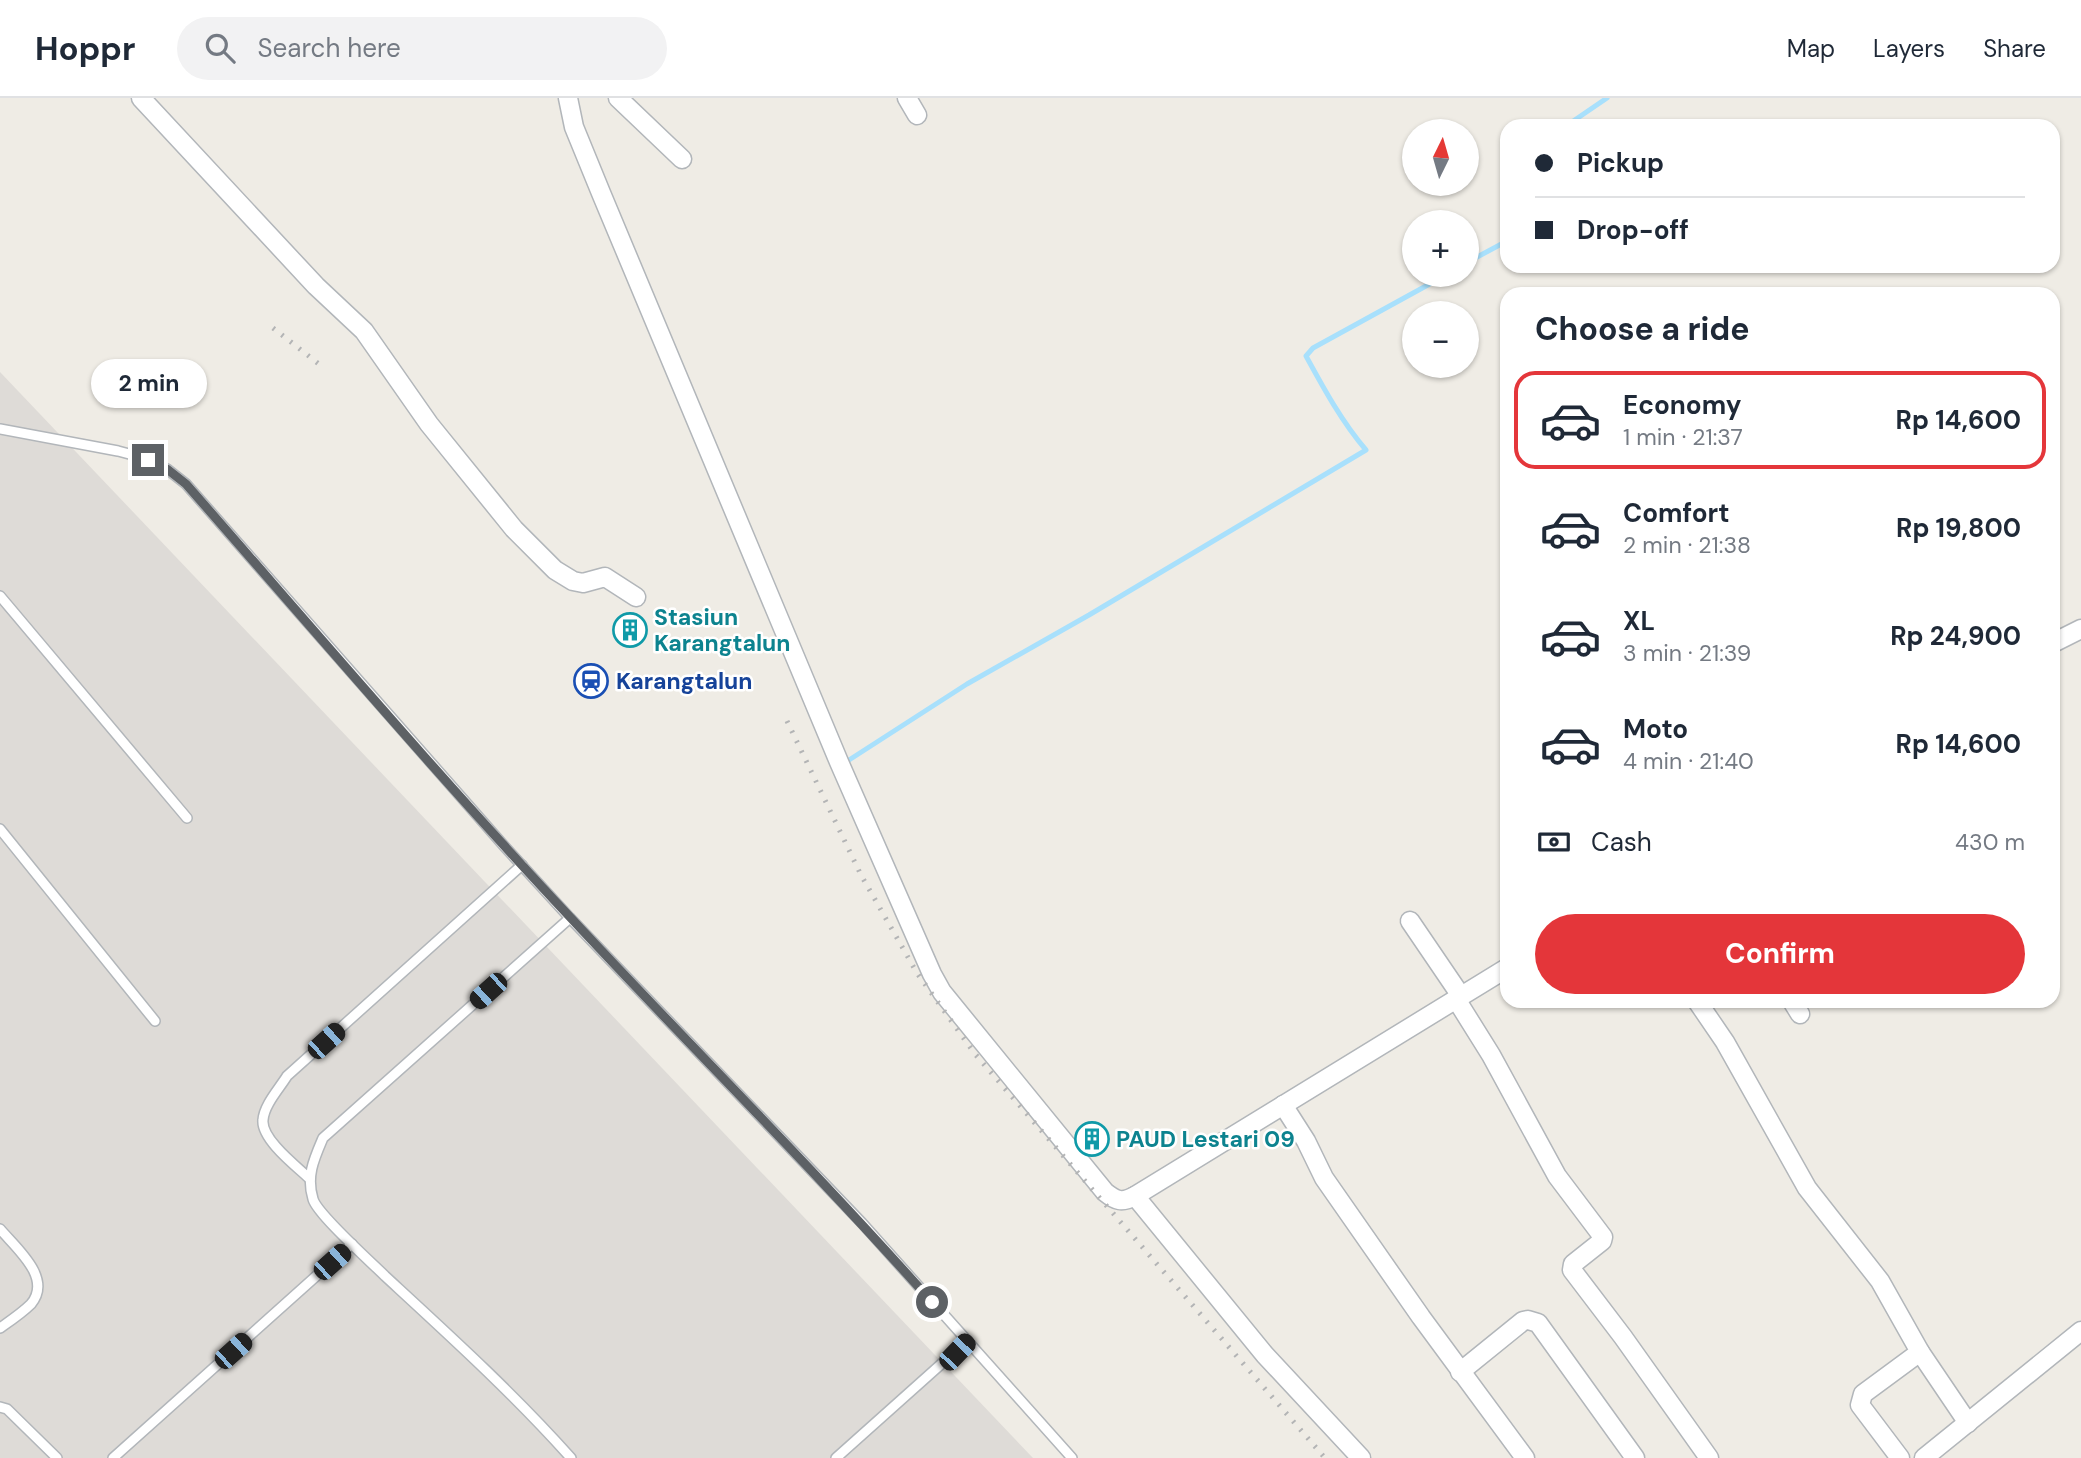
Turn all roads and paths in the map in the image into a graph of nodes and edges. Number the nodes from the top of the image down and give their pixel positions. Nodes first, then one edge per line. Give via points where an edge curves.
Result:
1 (141, 98) edge
2 (568, 98) edge
3 (618, 98) edge
4 (907, 98) edge
5 (917, 115) dead end
6 (682, 159) dead end
7 (0, 429) edge
8 (0, 596) edge
9 (636, 597) dead end
10 (2081, 629) edge
11 (2060, 640) edge
12 (187, 818) dead end
13 (0, 829) edge
14 (522, 865) junction
15 (570, 918) junction
16 (1410, 921) dead end
17 (1500, 972) edge
18 (1459, 998) junction
19 (1702, 1008) edge
20 (155, 1021) dead end
21 (1283, 1105) junction
22 (310, 1179) junction
23 (1136, 1196) junction
24 (0, 1229) edge
25 (352, 1244) junction
26 (0, 1328) edge
27 (2081, 1331) edge
28 (967, 1341) junction
29 (1920, 1352) junction
30 (1460, 1372) junction
31 (0, 1407) edge
32 (1968, 1423) junction
33 (57, 1458) edge
34 (113, 1458) edge
35 (571, 1458) edge
36 (836, 1458) edge
37 (1072, 1458) edge
38 (1361, 1458) edge
39 (1525, 1458) edge
40 (1635, 1458) edge
41 (1709, 1458) edge
42 (1900, 1458) edge
43 (1924, 1458) edge

1 - 9 street via 316,286 364,331 429,424 524,540 573,581 605,577
2 - 23 street via 574,127 601,193 932,974 1105,1192 1119,1201
3 - 6 street
4 - 5 street
7 - 14 lane via 118,451 167,469 186,484
8 - 12 lane
10 - 11 street
13 - 20 lane
14 - 15 lane
14 - 22 lane via 287,1076 263,1118 265,1134
15 - 22 lane via 324,1138 311,1164
15 - 28 lane via 862,1223
16 - 18 street
17 - 18 street
18 - 21 street
18 - 41 street via 1558,1176 1603,1237 1572,1270
19 - 29 street via 1807,1188 1880,1281
21 - 23 street
21 - 30 street via 1324,1178
22 - 25 lane via 313,1202
23 - 38 street via 1265,1356
24 - 26 lane via 34,1269 38,1285 29,1306
25 - 34 lane
25 - 35 lane via 528,1410
27 - 32 street
28 - 36 lane
28 - 37 lane
29 - 32 street
29 - 42 street via 1863,1394 1860,1401
30 - 39 street
30 - 40 street via 1523,1321 1534,1321
31 - 33 lane
32 - 43 street

